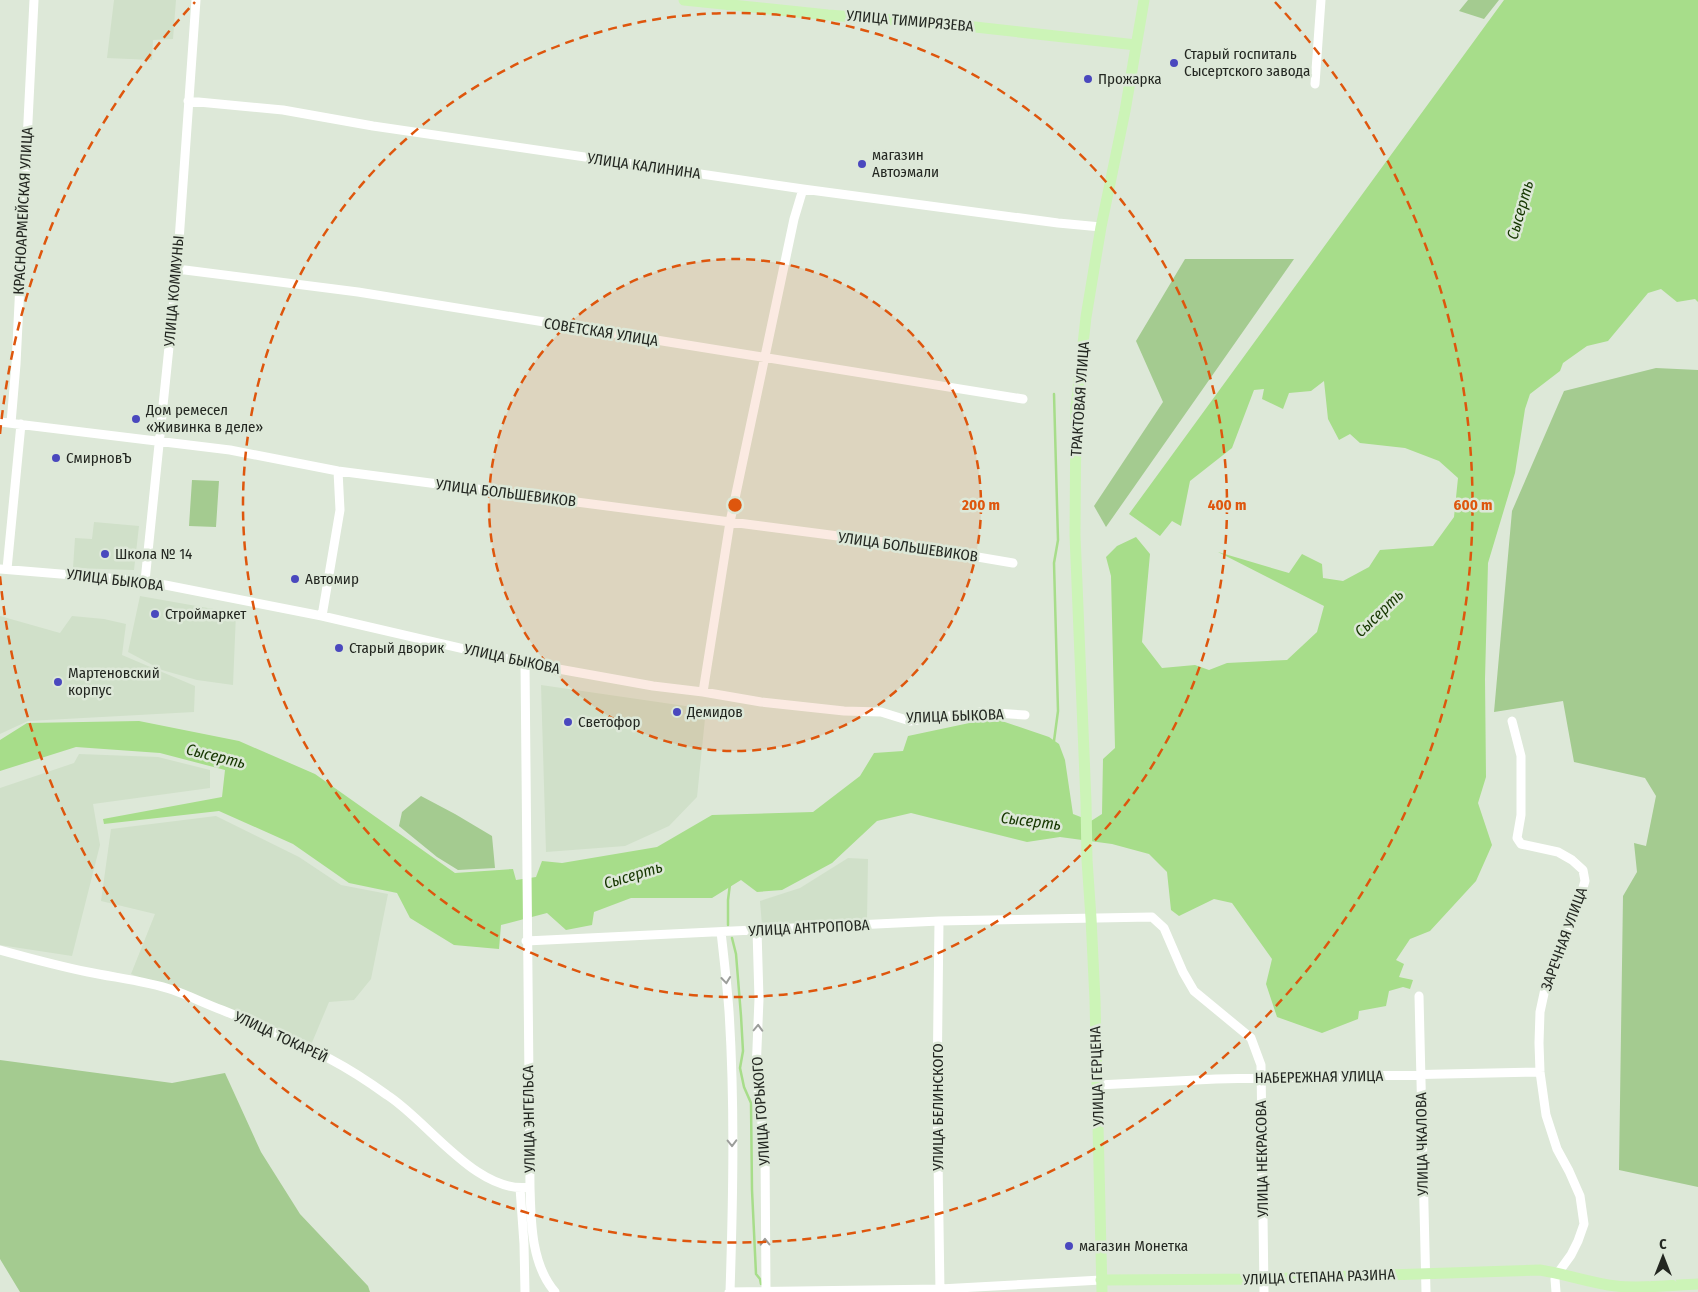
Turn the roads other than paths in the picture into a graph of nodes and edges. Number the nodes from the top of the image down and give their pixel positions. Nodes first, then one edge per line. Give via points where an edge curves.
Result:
1 (34, 0) edge
2 (196, 0) edge
3 (684, 0) edge
4 (1144, 0) edge
5 (1322, 0) edge
6 (1136, 45) junction
7 (1315, 84) dead end
8 (188, 101) junction
9 (803, 189) junction
10 (1101, 227) junction
11 (178, 269) junction
12 (764, 358) junction
13 (1023, 399) dead end
14 (0, 422) edge
15 (16, 423) junction
16 (160, 443) junction
17 (338, 471) junction
18 (730, 522) junction
19 (1013, 563) dead end
20 (3, 569) edge
21 (145, 582) junction
22 (322, 616) junction
23 (525, 663) junction
24 (703, 692) junction
25 (1025, 715) dead end
26 (1512, 721) dead end
27 (1086, 860) joint
28 (1152, 917) joint
29 (1092, 918) junction
30 (939, 922) junction
31 (757, 930) junction
32 (721, 932) junction
33 (526, 941) junction
34 (0, 950) edge
35 (1418, 996) dead end
36 (1540, 1072) junction
37 (1420, 1075) junction
38 (1261, 1078) junction
39 (1098, 1085) junction
40 (525, 1187) junction
41 (1425, 1273) junction
42 (1558, 1273) junction
43 (1264, 1279) junction
44 (1698, 1284) edge
45 (1101, 1286) edge
46 (940, 1290) edge
47 (766, 1291) edge
48 (525, 1292) edge
49 (555, 1292) edge
50 (730, 1292) edge
51 (1264, 1292) edge
52 (1426, 1292) edge
53 (1556, 1292) edge

1 - 15 street, КРАСНОАРМЕЙСКАЯ УЛИЦА
2 - 8 street, УЛИЦА КОММУНЫ
3 - 6 main road, УЛИЦА ТИМИРЯЗЕВА
4 - 6 main road, ТРАКТОВАЯ УЛИЦА
5 - 7 street
6 - 10 main road, ТРАКТОВАЯ УЛИЦА
8 - 9 street, УЛИЦА КАЛИНИНА via 283,110
8 - 11 street, УЛИЦА КОММУНЫ
9 - 10 street, УЛИЦА КАЛИНИНА
9 - 12 street
10 - 27 main road, ТРАКТОВАЯ УЛИЦА via 1076,407 1075,535
11 - 12 street, СОВЕТСКАЯ УЛИЦА via 358,292
11 - 16 street, УЛИЦА КОММУНЫ
12 - 13 street, СОВЕТСКАЯ УЛИЦА
12 - 18 street
14 - 15 street, УЛИЦА БОЛЬШЕВИКОВ
15 - 16 street, УЛИЦА БОЛЬШЕВИКОВ
15 - 20 street, КРАСНОАРМЕЙСКАЯ УЛИЦА
16 - 17 street, УЛИЦА БОЛЬШЕВИКОВ via 230,450
16 - 21 street, УЛИЦА КОММУНЫ
17 - 18 street, УЛИЦА БОЛЬШЕВИКОВ
17 - 22 street via 340,510
18 - 19 street, УЛИЦА БОЛЬШЕВИКОВ
18 - 24 street
20 - 21 street, УЛИЦА БЫКОВА
21 - 22 street, УЛИЦА БЫКОВА
22 - 23 street, УЛИЦА БЫКОВА
23 - 24 street, УЛИЦА БЫКОВА
23 - 33 street, УЛИЦА ЭНГЕЛЬСА
24 - 25 street, УЛИЦА БЫКОВА via 807,708 881,712 910,721 981,712
26 - 36 street, ЗАРЕЧНАЯ УЛИЦА via 1521,756 1517,838 1521,844 1558,852 1572,860 1583,870 1585,881 1548,975 1540,1012
27 - 29 main road, УЛИЦА ГЕРЦЕНА
28 - 29 street, УЛИЦА АНТРОПОВА
28 - 38 street, УЛИЦА НЕКРАСОВА via 1164,928 1194,991 1251,1038 1261,1065
29 - 30 street, УЛИЦА АНТРОПОВА
29 - 39 main road, УЛИЦА ГЕРЦЕНА
30 - 31 street, УЛИЦА АНТРОПОВА
30 - 46 street, УЛИЦА БЕЛИНСКОГО via 936,1090
31 - 32 street, УЛИЦА АНТРОПОВА
47 -> 31 street, УЛИЦА ГОРЬКОГО via 764,1149 756,1072
32 - 33 street, УЛИЦА АНТРОПОВА
32 -> 50 street, УЛИЦА ГОРЬКОГО via 729,1011 731,1085
33 - 40 street, УЛИЦА ЭНГЕЛЬСА
34 - 40 street, УЛИЦА ТОКАРЕЙ via 172,990 272,1031 330,1059 390,1096 464,1163 489,1178
35 - 37 street, УЛИЦА ЧКАЛОВА
36 - 37 street, НАБЕРЕЖНАЯ УЛИЦА
36 - 42 street, ЗАРЕЧНАЯ УЛИЦА via 1546,1115 1557,1149 1580,1196 1584,1224 1578,1242
37 - 38 street, НАБЕРЕЖНАЯ УЛИЦА
37 - 41 street, УЛИЦА ЧКАЛОВА
38 - 39 street, НАБЕРЕЖНАЯ УЛИЦА
38 - 43 street, УЛИЦА НЕКРАСОВА
39 - 45 main road, УЛИЦА ГЕРЦЕНА
40 - 48 street
40 - 49 street, УЛИЦА ЭНГЕЛЬСА via 542,1272
41 - 42 main road, УЛИЦА СТЕПАНА РАЗИНА via 1540,1270
41 - 43 main road, УЛИЦА СТЕПАНА РАЗИНА
41 - 52 street, УЛИЦА ЧКАЛОВА
42 - 44 main road, УЛИЦА СТЕПАНА РАЗИНА via 1618,1287
42 - 53 street, ЗАРЕЧНАЯ УЛИЦА
43 - 45 main road, УЛИЦА СТЕПАНА РАЗИНА
43 - 51 street, УЛИЦА НЕКРАСОВА
45 - 46 street, УЛИЦА СТЕПАНА РАЗИНА
46 - 47 street, УЛИЦА СТЕПАНА РАЗИНА
47 - 50 street, УЛИЦА СТЕПАНА РАЗИНА

